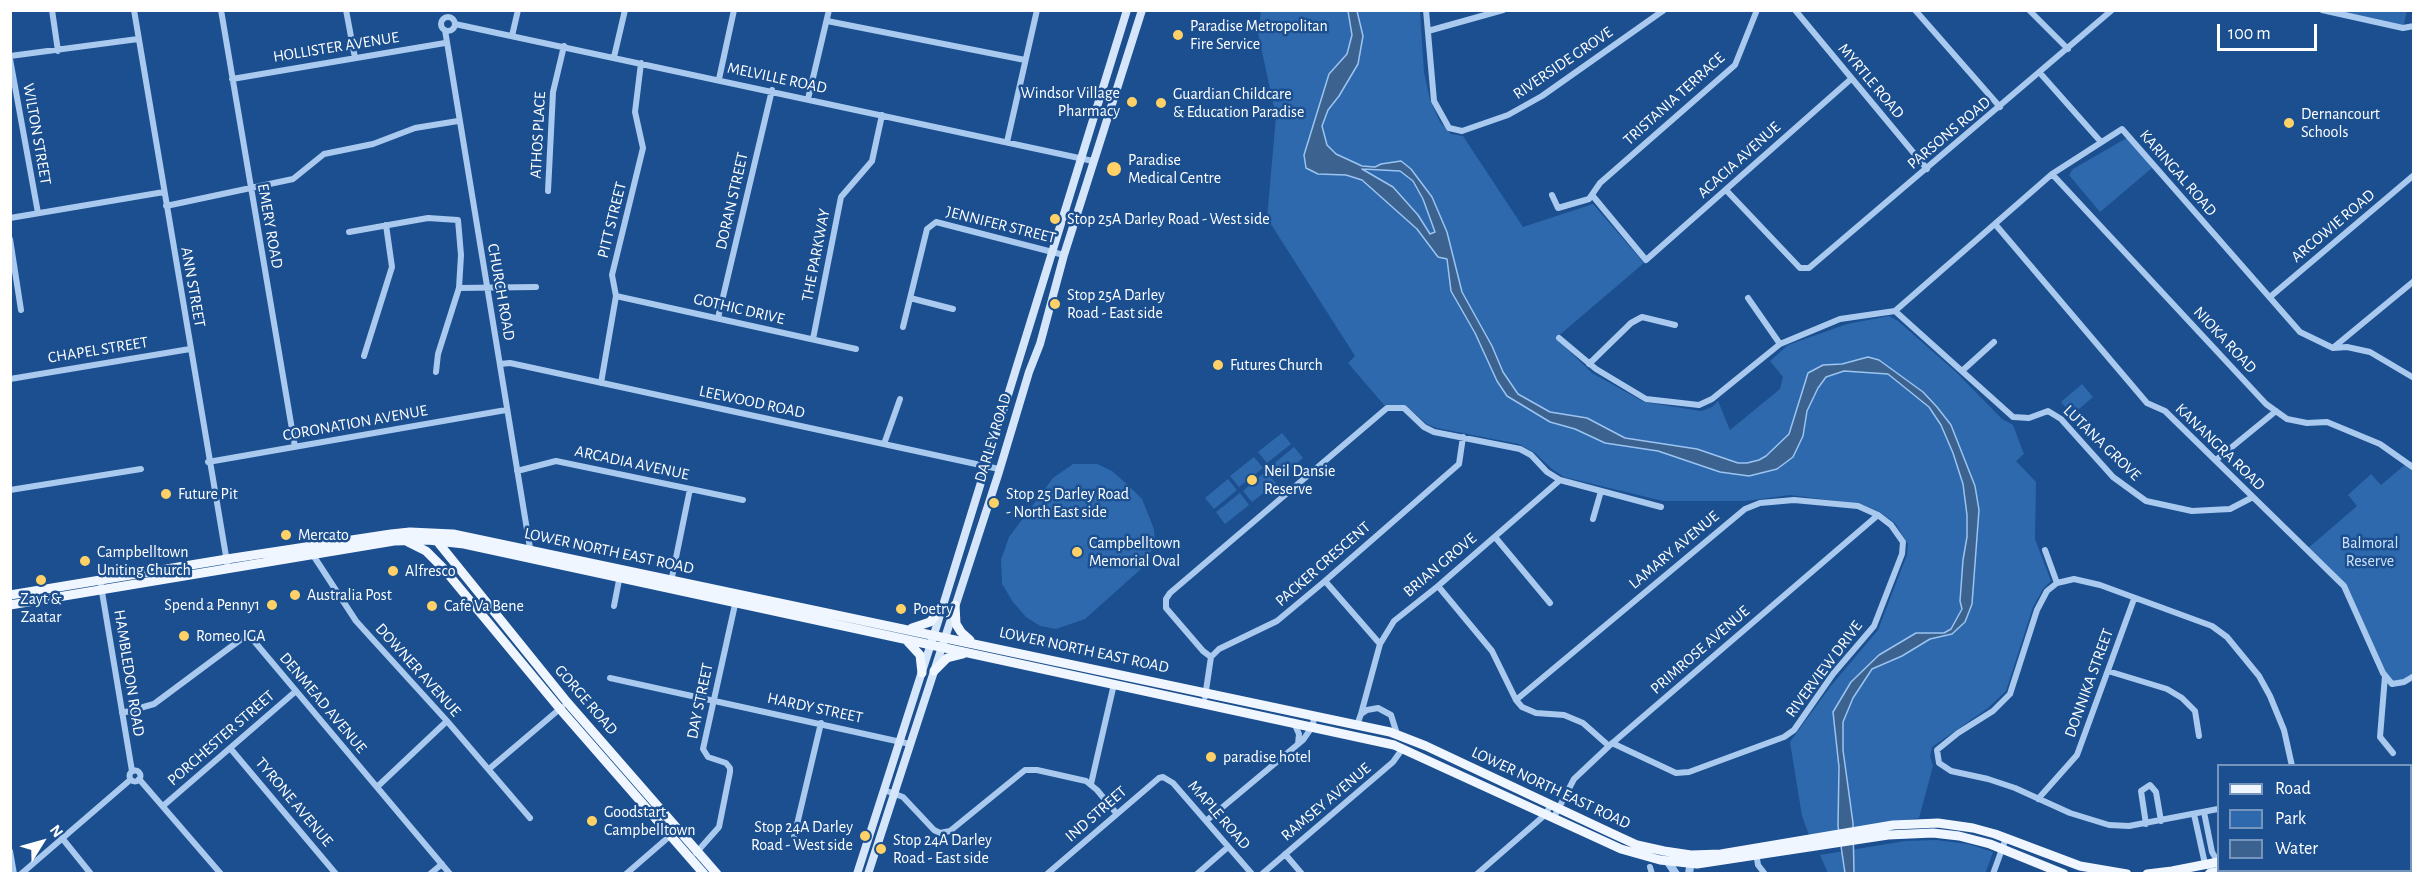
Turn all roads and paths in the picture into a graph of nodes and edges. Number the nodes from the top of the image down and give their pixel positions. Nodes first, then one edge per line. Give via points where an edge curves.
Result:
1 (52, 10) edge
2 (134, 10) edge
3 (221, 10) edge
4 (346, 10) edge
5 (442, 10) edge
6 (518, 10) edge
7 (625, 10) edge
8 (734, 10) edge
9 (829, 10) edge
10 (1037, 10) edge
11 (1127, 10) edge
12 (1142, 10) edge
13 (1426, 10) edge
14 (1503, 10) edge
15 (1664, 10) edge
16 (1757, 10) edge
17 (1795, 10) edge
18 (1915, 10) edge
19 (2029, 10) edge
20 (2112, 10) edge
21 (2322, 10) edge
22 (445, 18) junction
23 (827, 21) junction
24 (455, 24) junction
25 (2414, 26) edge
26 (445, 30) junction
27 (1428, 31) junction
28 (512, 36) junction
29 (138, 39) junction
30 (445, 44) junction
31 (564, 46) junction
32 (2068, 49) junction
33 (58, 51) junction
34 (10, 57) edge
35 (614, 57) junction
36 (355, 58) junction
37 (1025, 60) junction
38 (642, 63) junction
39 (2040, 73) junction
40 (232, 79) junction
41 (719, 79) junction
42 (1851, 79) junction
43 (772, 90) junction
44 (808, 99) junction
45 (2000, 107) junction
46 (882, 115) junction
47 (459, 121) junction
48 (1007, 142) junction
49 (2101, 142) junction
50 (1081, 159) junction
51 (1093, 161) junction
52 (1927, 169) junction
53 (2052, 174) junction
54 (2414, 175) edge
55 (250, 189) junction
56 (1726, 190) junction
57 (548, 191) dead end
58 (164, 192) junction
59 (1552, 195) dead end
60 (1592, 195) junction
61 (166, 206) junction
62 (38, 213) junction
63 (10, 218) edge
64 (1995, 224) junction
65 (386, 225) junction
66 (349, 232) dead end
67 (10, 239) edge
68 (1052, 252) junction
69 (1064, 255) junction
70 (2414, 281) edge
71 (536, 287) dead end
72 (459, 288) junction
73 (486, 288) junction
74 (616, 296) junction
75 (910, 297) junction
76 (2270, 297) junction
77 (1748, 298) dead end
78 (953, 309) dead end
79 (21, 310) dead end
80 (1895, 311) junction
81 (718, 318) junction
82 (1675, 325) dead end
83 (903, 327) dead end
84 (1559, 338) dead end
85 (813, 339) junction
86 (1994, 342) dead end
87 (1780, 344) junction
88 (2333, 348) junction
89 (190, 349) junction
90 (856, 349) dead end
91 (364, 356) dead end
92 (500, 364) junction
93 (1589, 364) junction
94 (1962, 371) junction
95 (436, 372) dead end
96 (2414, 378) edge
97 (10, 379) edge
98 (601, 383) junction
99 (900, 399) dead end
100 (506, 410) junction
101 (2276, 411) junction
102 (1463, 438) junction
103 (884, 444) junction
104 (295, 447) junction
105 (2216, 460) junction
106 (208, 462) junction
107 (986, 466) junction
108 (2414, 468) edge
109 (141, 469) dead end
110 (999, 469) junction
111 (517, 471) junction
112 (1560, 480) junction
113 (690, 489) junction
114 (10, 490) edge
115 (1601, 491) junction
116 (2253, 497) junction
117 (743, 500) dead end
118 (1660, 507) dead end
119 (1878, 515) junction
120 (1593, 519) dead end
121 (436, 537) junction
122 (1495, 537) junction
123 (406, 541) junction
124 (2045, 550) dead end
125 (531, 554) junction
126 (313, 555) junction
127 (227, 563) junction
128 (443, 568) junction
129 (621, 568) junction
130 (619, 578) junction
131 (672, 580) junction
132 (1325, 581) junction
133 (2057, 583) junction
134 (101, 584) junction
135 (1438, 586) junction
136 (670, 590) junction
137 (10, 595) edge
138 (736, 599) junction
139 (2134, 599) junction
140 (1550, 603) dead end
141 (10, 604) edge
142 (955, 605) junction
143 (614, 606) dead end
144 (943, 608) junction
145 (906, 629) junction
146 (934, 635) junction
147 (945, 637) junction
148 (904, 639) junction
149 (978, 643) junction
150 (1380, 644) junction
151 (931, 645) junction
152 (942, 648) junction
153 (968, 653) junction
154 (1211, 657) junction
155 (934, 671) junction
156 (2108, 671) junction
157 (922, 673) junction
158 (2385, 676) junction
159 (2414, 676) edge
160 (610, 678) dead end
161 (1114, 684) junction
162 (1367, 690) junction
163 (296, 692) junction
164 (1207, 692) junction
165 (713, 700) junction
166 (1516, 700) junction
167 (1204, 703) junction
168 (564, 706) junction
169 (1376, 708) junction
170 (122, 712) junction
171 (1361, 714) junction
172 (1315, 715) junction
173 (447, 721) junction
174 (1293, 722) junction
175 (821, 723) junction
176 (1358, 724) junction
177 (1312, 727) junction
178 (1397, 734) junction
179 (2199, 736) dead end
180 (900, 741) junction
181 (1379, 741) junction
182 (910, 744) junction
183 (1298, 744) junction
184 (1611, 744) junction
185 (230, 748) junction
186 (1403, 748) junction
187 (2393, 753) dead end
188 (2292, 764) edge
189 (489, 770) junction
190 (132, 771) junction
191 (1163, 777) joint
192 (139, 779) junction
193 (130, 780) junction
194 (1091, 783) junction
195 (377, 787) junction
196 (884, 790) junction
197 (894, 793) junction
198 (2038, 799) junction
199 (163, 806) junction
200 (2217, 809) edge
201 (1552, 812) junction
202 (2204, 812) junction
203 (1117, 814) junction
204 (2194, 814) junction
205 (530, 818) dead end
206 (1206, 821) junction
207 (2161, 822) junction
208 (2146, 824) junction
209 (1875, 833) junction
210 (671, 835) junction
211 (794, 837) dead end
212 (62, 838) junction
213 (2006, 838) junction
214 (1228, 847) junction
215 (2002, 848) junction
216 (10, 851) edge
217 (1756, 852) junction
218 (1285, 854) junction
219 (694, 855) junction
220 (2217, 860) edge
221 (1668, 862) junction
222 (442, 864) junction
223 (1690, 864) edge
224 (2213, 870) edge
225 (14, 873) edge
226 (21, 873) edge
227 (91, 873) edge
228 (221, 873) edge
229 (336, 873) edge
230 (430, 873) edge
231 (450, 873) edge
232 (626, 873) edge
233 (704, 873) edge
234 (717, 873) edge
235 (857, 873) edge
236 (868, 873) edge
237 (1047, 873) edge
238 (1197, 873) edge
239 (1252, 873) edge
240 (1263, 873) edge
241 (1302, 873) edge
242 (1477, 873) edge
243 (1676, 873) edge
244 (1765, 873) edge
245 (1993, 873) edge
246 (2064, 873) edge
247 (2127, 873) edge
248 (2148, 873) edge

1 - 33 street
2 - 29 street, ANN STREET
3 - 40 street, EMERY ROAD
4 - 36 street
5 - 22 street
6 - 28 street
7 - 35 street
8 - 41 street
9 - 23 street
10 - 37 street
11 - 50 main road, DARLEY ROAD
12 - 51 main road, DARLEY ROAD
13 - 27 street, RIVERSIDE GROVE
14 - 27 street
15 - 27 street, RIVERSIDE GROVE via 1542,96 1508,115 1462,131 1449,128 1434,101
16 - 60 street, TRISTANIA TERRACE via 1735,65 1600,183
17 - 42 street, MYRTLE ROAD
18 - 45 street
19 - 32 street
20 - 32 street, PARSONS ROAD
21 - 25 street via 2403,28
22 - 24 street via 451,18
22 - 26 street via 441,25
23 - 37 street
23 - 44 street
24 - 26 street via 452,30
24 - 28 street, MELVILLE ROAD
26 - 30 street, CHURCH ROAD
28 - 31 street, MELVILLE ROAD
29 - 33 street
29 - 58 street, ANN STREET
30 - 36 street, HOLLISTER AVENUE
30 - 47 street, CHURCH ROAD
31 - 35 street, MELVILLE ROAD
31 - 57 street, ATHOS PLACE via 553,92
32 - 39 street, PARSONS ROAD
33 - 34 street
34 - 62 street, WILTON STREET
35 - 38 street, MELVILLE ROAD
36 - 40 street, HOLLISTER AVENUE
37 - 48 street
38 - 41 street, MELVILLE ROAD
38 - 74 street, PITT STREET via 634,112 643,147 612,275
39 - 45 street, PARSONS ROAD
39 - 49 street
40 - 55 street, EMERY ROAD
41 - 43 street, MELVILLE ROAD
42 - 52 street, MYRTLE ROAD
42 - 56 street, ACACIA AVENUE
43 - 44 street, MELVILLE ROAD
43 - 81 street, DORAN STREET
44 - 46 street, MELVILLE ROAD
45 - 52 street, PARSONS ROAD
46 - 48 street, MELVILLE ROAD
46 - 85 street, THE PARKWAY via 872,161 842,197
47 - 55 street via 415,128 373,144 324,154 293,179
47 - 73 street, CHURCH ROAD
48 - 50 street, MELVILLE ROAD
49 - 53 street, KARINGAL ROAD
49 - 76 street, KARINGAL ROAD via 2122,129
50 - 51 street, MELVILLE ROAD
50 - 68 main road, DARLEY ROAD
51 - 69 main road, DARLEY ROAD
52 - 56 street, PARSONS ROAD via 1809,268 1800,268
53 - 64 street, KARINGAL ROAD
53 - 101 street, NIOKA ROAD
54 - 76 street, ARCOWIE ROAD
55 - 61 street
55 - 104 street, EMERY ROAD
56 - 60 street, ACACIA AVENUE via 1646,260
58 - 61 street, ANN STREET
58 - 62 street
59 - 60 street via 1558,208
61 - 89 street, ANN STREET
62 - 63 street
64 - 80 street, KARINGAL ROAD
64 - 105 street, KANANGRA ROAD via 2147,403 2165,411
65 - 66 street
65 - 72 street via 428,218 458,220
65 - 91 street via 392,267
67 - 79 street
68 - 69 street, JENNIFER STREET
68 - 75 street, JENNIFER STREET via 936,222 927,229
68 - 107 main road, DARLEY ROAD
69 - 110 main road, DARLEY ROAD
70 - 88 street
71 - 73 street
72 - 73 street
72 - 95 street
73 - 92 street, CHURCH ROAD
74 - 81 street, GOTHIC DRIVE
74 - 98 street, PITT STREET
75 - 78 street
75 - 83 street, JENNIFER STREET
76 - 88 street, KARINGAL ROAD via 2300,332
77 - 87 street
80 - 87 street via 1840,318
80 - 94 street, LUTANA GROVE
81 - 85 street, GOTHIC DRIVE
82 - 93 street via 1642,317
84 - 93 street
85 - 90 street, GOTHIC DRIVE
86 - 94 street
87 - 93 street via 1712,399 1699,405 1646,399
88 - 96 street, KARINGAL ROAD via 2370,352
89 - 97 street, CHAPEL STREET
89 - 106 street, ANN STREET
92 - 98 street, LEEWOOD ROAD
92 - 100 street, CHURCH ROAD
94 - 116 street, LUTANA GROVE via 2013,417 2029,418 2048,411 2061,418 2113,477 2146,501 2192,511 2230,509
98 - 103 street, LEEWOOD ROAD
99 - 103 street
100 - 104 street, CORONATION AVENUE
100 - 111 street, CHURCH ROAD
101 - 105 street
101 - 108 street, NIOKA ROAD via 2287,419 2327,422 2380,444
102 - 112 street via 1520,449
102 - 132 street, PACKER CRESCENT via 1459,464
102 - 154 street via 1424,427 1404,408 1387,408 1170,593 1166,608
103 - 107 street, LEEWOOD ROAD
104 - 106 street, CORONATION AVENUE
105 - 116 street, KANANGRA ROAD
106 - 127 street, ANN STREET
107 - 110 street, LEEWOOD ROAD
107 - 144 main road, DARLEY ROAD
109 - 114 street
110 - 142 main road, DARLEY ROAD
111 - 113 street, ARCADIA AVENUE via 556,461
111 - 125 street, CHURCH ROAD
112 - 115 street
112 - 122 street, BRIAN GROVE
113 - 117 street, ARCADIA AVENUE
113 - 131 street
115 - 118 street
115 - 120 street
116 - 158 street, KANANGRA ROAD via 2344,585
119 - 166 street, LAMARY AVENUE via 1858,506 1794,500 1760,503 1745,509
119 - 184 street, PRIMROSE AVENUE
119 - 184 street, RIVERVIEW DRIVE via 1891,525 1902,542 1902,554 1882,606 1874,626 1833,674 1794,730 1689,772 1676,773
121 - 123 main road, LOWER NORTH EAST ROAD
121 - 125 main road, LOWER NORTH EAST ROAD via 453,534
121 - 127 main road, LOWER NORTH EAST ROAD via 391,534
121 - 128 main road, GORGE ROAD
121 - 168 main road, GORGE ROAD
122 - 135 street, BRIAN GROVE
122 - 140 street
123 - 126 main road, LOWER NORTH EAST ROAD
123 - 128 main road, GORGE ROAD via 426,551
124 - 133 street
125 - 129 main road, LOWER NORTH EAST ROAD
125 - 130 main road, LOWER NORTH EAST ROAD
126 - 127 main road, LOWER NORTH EAST ROAD
126 - 173 street, DOWNER AVENUE via 356,621
127 - 134 main road, LOWER NORTH EAST ROAD
128 - 168 main road, GORGE ROAD
129 - 130 street
129 - 131 main road, LOWER NORTH EAST ROAD
130 - 136 main road, LOWER NORTH EAST ROAD
130 - 143 street
131 - 136 street
131 - 138 main road, LOWER NORTH EAST ROAD
132 - 150 street
132 - 154 street, PACKER CRESCENT via 1277,621 1219,649
133 - 139 street via 2074,579
133 - 198 street via 2047,591 2037,610 2010,694 1993,711 1937,750 1939,763 1951,771 1988,778
134 - 137 main road, LOWER NORTH EAST ROAD
134 - 141 main road, LOWER NORTH EAST ROAD
134 - 170 street, HAMBLEDON ROAD
135 - 150 street, BRIAN GROVE via 1394,621
135 - 166 street via 1492,651
136 - 138 main road, LOWER NORTH EAST ROAD
138 - 145 main road, LOWER NORTH EAST ROAD
138 - 148 main road, LOWER NORTH EAST ROAD
138 - 165 street, DAY STREET
139 - 156 street, DONNIKA STREET
139 - 188 street via 2212,626 2237,647 2270,696
142 - 147 main road, DARLEY ROAD
142 - 149 main road via 958,629
144 - 145 main road via 926,624
144 - 146 main road, DARLEY ROAD
145 - 146 main road, LOWER NORTH EAST ROAD
146 - 147 main road, LOWER NORTH EAST ROAD
146 - 151 main road, DARLEY ROAD
147 - 149 main road, LOWER NORTH EAST ROAD
147 - 152 main road, DARLEY ROAD
148 - 151 main road, LOWER NORTH EAST ROAD
148 - 157 main road via 918,653
149 - 164 main road, LOWER NORTH EAST ROAD
150 - 162 street, BRIAN GROVE
151 - 152 main road, LOWER NORTH EAST ROAD
151 - 157 main road, DARLEY ROAD
152 - 153 main road, LOWER NORTH EAST ROAD
152 - 155 main road, DARLEY ROAD
153 - 155 main road via 952,656
153 - 161 main road, LOWER NORTH EAST ROAD
154 - 164 street
155 - 182 main road, DARLEY ROAD
156 - 179 street via 2167,689 2182,698 2195,711
156 - 198 street, DONNIKA STREET via 2077,755
157 - 180 main road, DARLEY ROAD
158 - 159 street via 2391,684
158 - 187 street via 2380,737
160 - 165 street, HARDY STREET
161 - 167 main road, LOWER NORTH EAST ROAD
161 - 194 street
162 - 169 street
162 - 171 street, BRIAN GROVE
163 - 170 street, DENMEAD AVENUE via 254,641 245,637 154,704
163 - 185 street, PORCHESTER STREET
163 - 195 street, DENMEAD AVENUE
164 - 167 street
164 - 172 main road, LOWER NORTH EAST ROAD
165 - 175 street, HARDY STREET
165 - 219 street, DAY STREET via 703,749 708,757 726,763 730,772 719,827
166 - 184 street via 1536,713 1564,715 1583,723
167 - 174 main road, LOWER NORTH EAST ROAD
168 - 189 street
168 - 210 main road, GORGE ROAD
168 - 219 main road, GORGE ROAD
169 - 171 street
169 - 178 street via 1391,716
170 - 190 street, HAMBLEDON ROAD
171 - 176 street, BRIAN GROVE
172 - 176 main road, LOWER NORTH EAST ROAD
172 - 177 street
173 - 189 street, DOWNER AVENUE
173 - 195 street
174 - 177 main road, LOWER NORTH EAST ROAD
174 - 183 street via 1299,734
175 - 180 street, HARDY STREET
175 - 211 street
176 - 178 main road, LOWER NORTH EAST ROAD
177 - 181 main road, LOWER NORTH EAST ROAD
177 - 183 street
178 - 181 main road
178 - 201 main road, LOWER NORTH EAST ROAD
180 - 182 street, HARDY STREET
180 - 196 main road, DARLEY ROAD
181 - 186 main road, LOWER NORTH EAST ROAD
182 - 197 main road, DARLEY ROAD
183 - 206 street
184 - 201 street, PRIMROSE AVENUE via 1574,780
185 - 199 street, PORCHESTER STREET
185 - 229 street, TYRONE AVENUE
186 - 201 main road, LOWER NORTH EAST ROAD
186 - 218 street, RAMSEY AVENUE via 1394,762
189 - 205 street, DOWNER AVENUE
190 - 192 street via 138,771
190 - 193 street
191 - 203 street, IND STREET
191 - 206 street, MAPLE ROAD
192 - 193 street
192 - 199 street
193 - 212 street
194 - 197 street via 1025,770 945,833 934,830 910,802
194 - 203 street
195 - 222 street, DENMEAD AVENUE
196 - 197 street
196 - 235 main road, DARLEY ROAD
197 - 236 main road, DARLEY ROAD
198 - 208 street via 2109,825
199 - 228 street
200 - 202 street
201 - 221 main road, LOWER NORTH EAST ROAD via 1629,852
201 - 223 main road, LOWER NORTH EAST ROAD
201 - 242 street
202 - 204 street
202 - 220 street
203 - 237 street, IND STREET
204 - 207 street
204 - 224 street
206 - 214 street, MAPLE ROAD
207 - 208 street
207 - 208 street via 2156,792 2150,785 2141,791
209 - 213 main road, LOWER NORTH EAST ROAD via 1902,824 1944,824
209 - 215 main road, LOWER NORTH EAST ROAD via 1939,833
209 - 217 main road, LOWER NORTH EAST ROAD
210 - 219 main road, GORGE ROAD
210 - 232 street
212 - 226 street
212 - 227 street
213 - 215 street
213 - 247 main road, LOWER NORTH EAST ROAD via 2068,863
214 - 238 street
214 - 239 street, MAPLE ROAD
215 - 245 street
215 - 246 main road, LOWER NORTH EAST ROAD
216 - 225 street
217 - 223 main road, LOWER NORTH EAST ROAD via 1721,854
217 - 244 street via 1758,865
218 - 240 street, RAMSEY AVENUE
218 - 241 street
219 - 233 main road, GORGE ROAD
219 - 234 main road, GORGE ROAD
221 - 223 main road, LOWER NORTH EAST ROAD
221 - 243 street
222 - 230 street
222 - 231 street, DENMEAD AVENUE
224 - 248 main road

